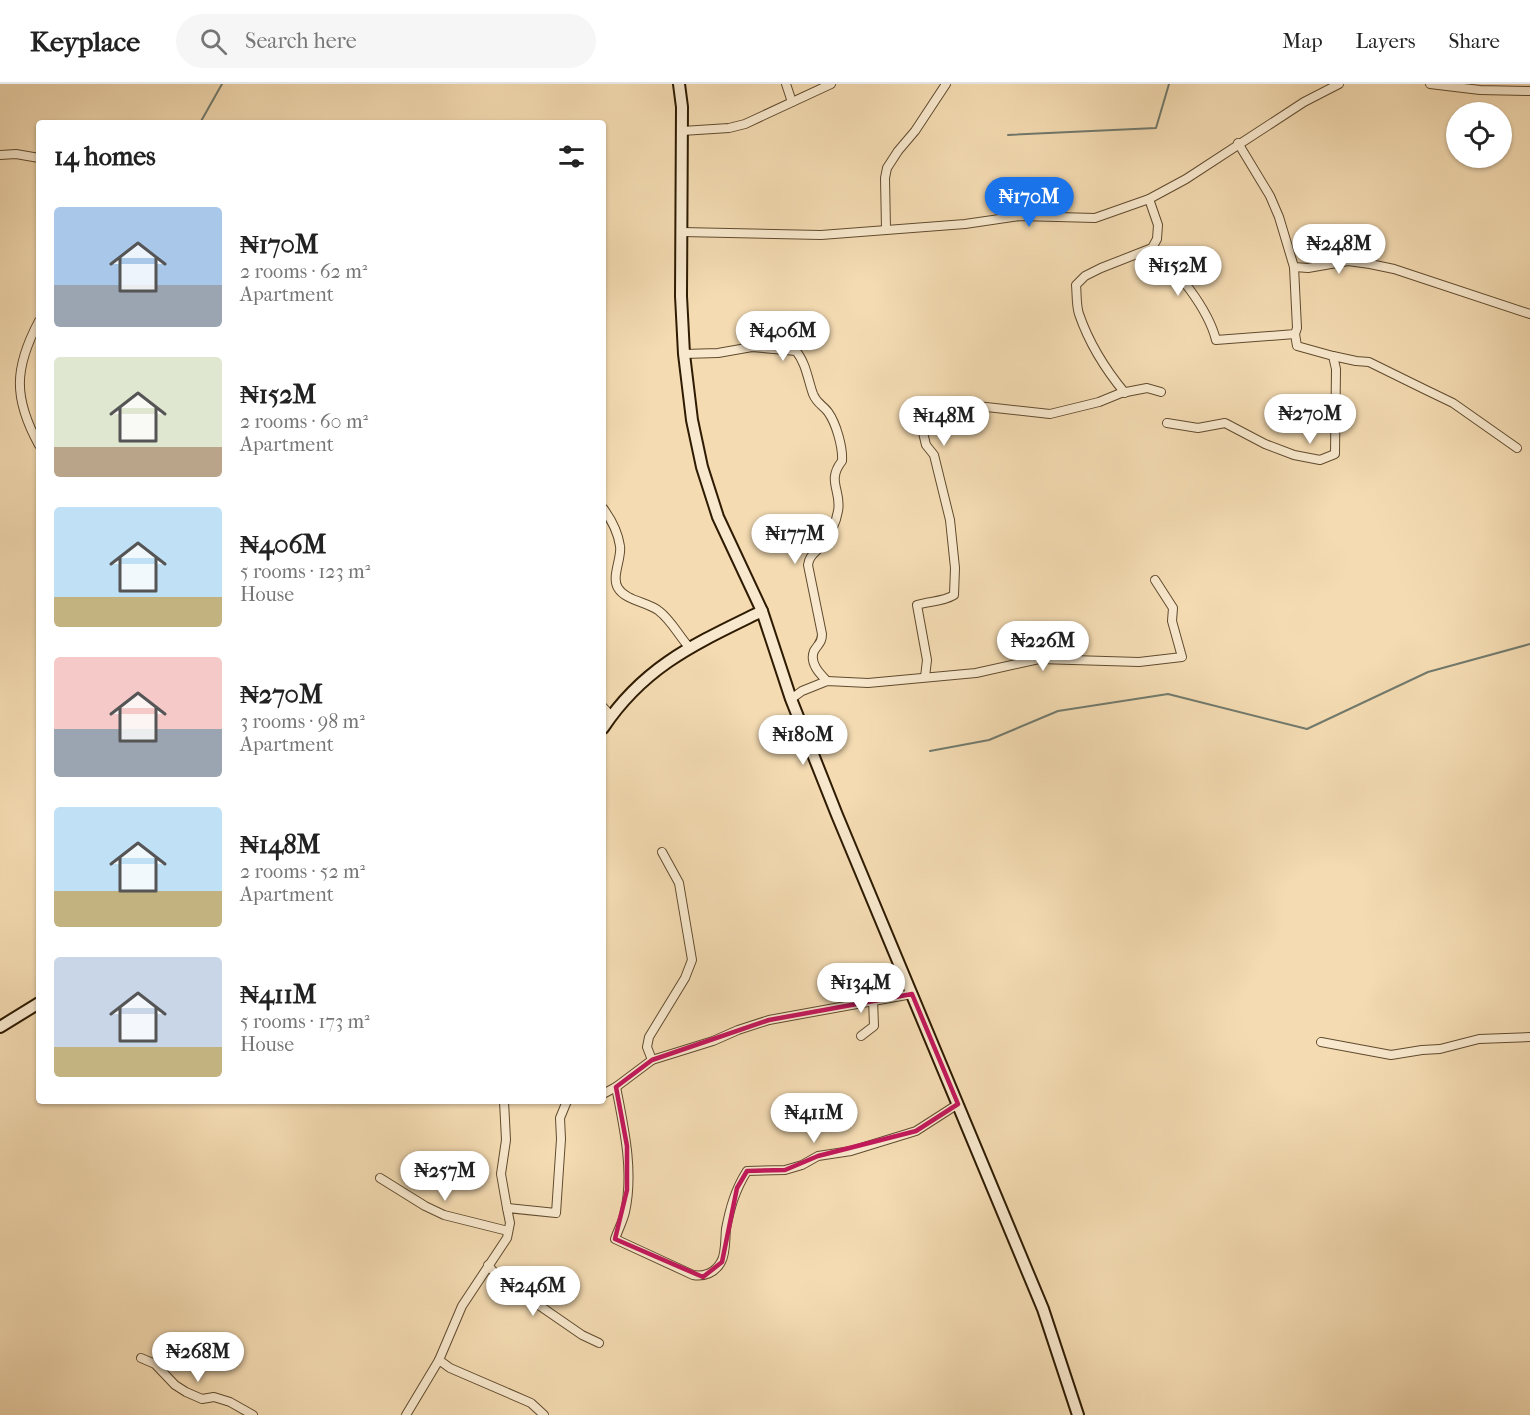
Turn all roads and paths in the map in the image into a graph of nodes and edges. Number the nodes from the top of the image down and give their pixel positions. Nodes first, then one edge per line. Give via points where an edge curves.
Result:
1 (679, 84) edge
2 (786, 84) edge
3 (831, 84) edge
4 (946, 84) edge
5 (1339, 84) edge
6 (1430, 84) edge
7 (1530, 91) edge
8 (792, 102) junction
9 (682, 131) junction
10 (1238, 143) junction
11 (0, 155) edge
12 (36, 157) edge
13 (1149, 199) junction
14 (886, 229) junction
15 (682, 232) junction
16 (1152, 248) junction
17 (1294, 267) junction
18 (1530, 314) edge
19 (36, 327) edge
20 (1295, 333) junction
21 (684, 354) junction
22 (1333, 356) junction
23 (1161, 392) dead end
24 (1125, 393) junction
25 (1167, 423) dead end
26 (36, 438) edge
27 (1517, 448) dead end
28 (606, 512) edge
29 (1155, 580) dead end
30 (762, 611) junction
31 (689, 647) junction
32 (925, 677) junction
33 (827, 681) junction
34 (791, 699) junction
35 (606, 710) edge
36 (611, 716) junction
37 (606, 724) edge
38 (662, 852) dead end
39 (912, 994) junction
40 (873, 999) junction
41 (36, 1005) edge
42 (0, 1027) edge
43 (861, 1036) dead end
44 (1530, 1036) edge
45 (1321, 1042) dead end
46 (652, 1059) junction
47 (616, 1087) junction
48 (606, 1092) edge
49 (504, 1104) edge
50 (566, 1104) edge
51 (958, 1104) junction
52 (380, 1178) dead end
53 (507, 1208) junction
54 (508, 1231) junction
55 (489, 1265) junction
56 (599, 1343) dead end
57 (141, 1359) dead end
58 (439, 1360) junction
59 (253, 1415) edge
60 (406, 1415) edge
61 (544, 1415) edge
62 (1078, 1415) edge

1 - 9 main road
2 - 8 street
3 - 8 street
4 - 14 street via 887,168
5 - 10 street
6 - 7 street
8 - 9 street via 745,124
9 - 15 main road
10 - 13 street
10 - 17 street via 1270,196
11 - 12 street
13 - 14 street via 1106,216 1086,219 1020,216
13 - 16 street via 1158,225
14 - 15 street via 821,235
15 - 21 main road
16 - 20 street via 1168,262 1197,302 1216,340
16 - 24 street via 1101,268 1076,285 1078,312 1095,351
17 - 18 street via 1348,261 1370,264
17 - 20 street
19 - 26 street via 25,349 19,392
20 - 22 street via 1297,346
21 - 30 main road via 702,467 718,517
21 - 33 street via 752,347 796,351 818,404 828,411 840,440 842,461 835,471 834,486 839,509 831,531 808,565 822,634 813,664
22 - 25 street via 1335,454 1320,460 1294,455 1225,423 1198,428
22 - 27 street via 1369,362 1426,390 1452,403
23 - 24 street via 1147,388
24 - 32 street via 1050,414 968,405 925,407 919,416 948,510 955,568 954,595 917,605 927,660
28 - 31 street via 620,548 618,588 659,611
29 - 32 street via 1173,608 1172,621 1182,657 1139,663 1039,659 976,672
30 - 31 main road
30 - 34 main road
31 - 36 main road via 648,676
32 - 33 street via 868,683
33 - 34 street
34 - 39 main road
35 - 36 street
36 - 37 main road
38 - 46 street via 679,883 692,960 649,1037 647,1047
39 - 40 street
39 - 51 main road
40 - 43 street via 874,1026
40 - 46 street via 769,1020
41 - 42 main road
44 - 45 street via 1479,1039 1440,1050 1391,1054
46 - 47 street
47 - 48 street
47 - 51 street via 627,1168 625,1213 615,1239 703,1277 722,1262 737,1188 747,1172 785,1170 818,1156 851,1151 916,1131
49 - 53 street via 506,1140 501,1174
50 - 53 street via 560,1118 556,1213
51 - 62 main road via 1043,1310
52 - 54 street via 444,1215
53 - 54 street
54 - 55 street
55 - 56 street via 498,1277
55 - 58 street via 462,1306
57 - 59 street via 155,1364 186,1392 202,1399 214,1397 230,1402
58 - 60 street
58 - 61 street via 531,1403

